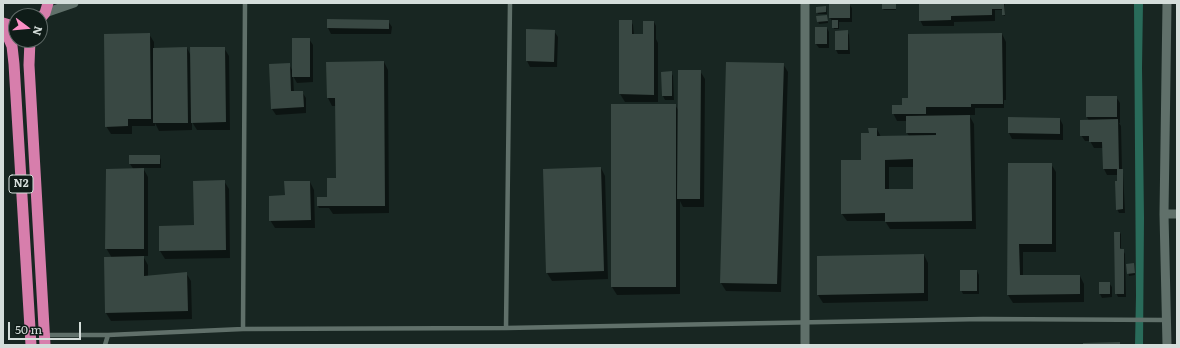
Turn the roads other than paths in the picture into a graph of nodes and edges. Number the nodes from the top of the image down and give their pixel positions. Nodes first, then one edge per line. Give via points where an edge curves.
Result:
1 (74, 3) edge
2 (245, 3) edge
3 (510, 3) edge
4 (804, 3) edge
5 (1167, 3) edge
6 (48, 11) edge
7 (1172, 21) edge
8 (3, 24) edge
9 (30, 48) edge
10 (1164, 214) junction
11 (1177, 214) edge
12 (1166, 320) junction
13 (805, 323) junction
14 (506, 328) junction
15 (243, 329) junction
16 (108, 336) junction
17 (45, 340) edge
18 (31, 345) edge
19 (105, 345) edge
20 (805, 345) edge
21 (1167, 345) edge

1 - 6 street
2 - 15 lane
3 - 14 lane
4 - 13 street
5 - 7 street
7 - 10 street
8 - 18 highway, N2 via 12,46 14,64
9 - 17 highway, N2
10 - 11 street
10 - 12 street
12 - 13 lane via 983,319
12 - 21 street
13 - 14 lane
13 - 20 street
14 - 15 lane
15 - 16 lane
16 - 17 lane
16 - 19 lane

